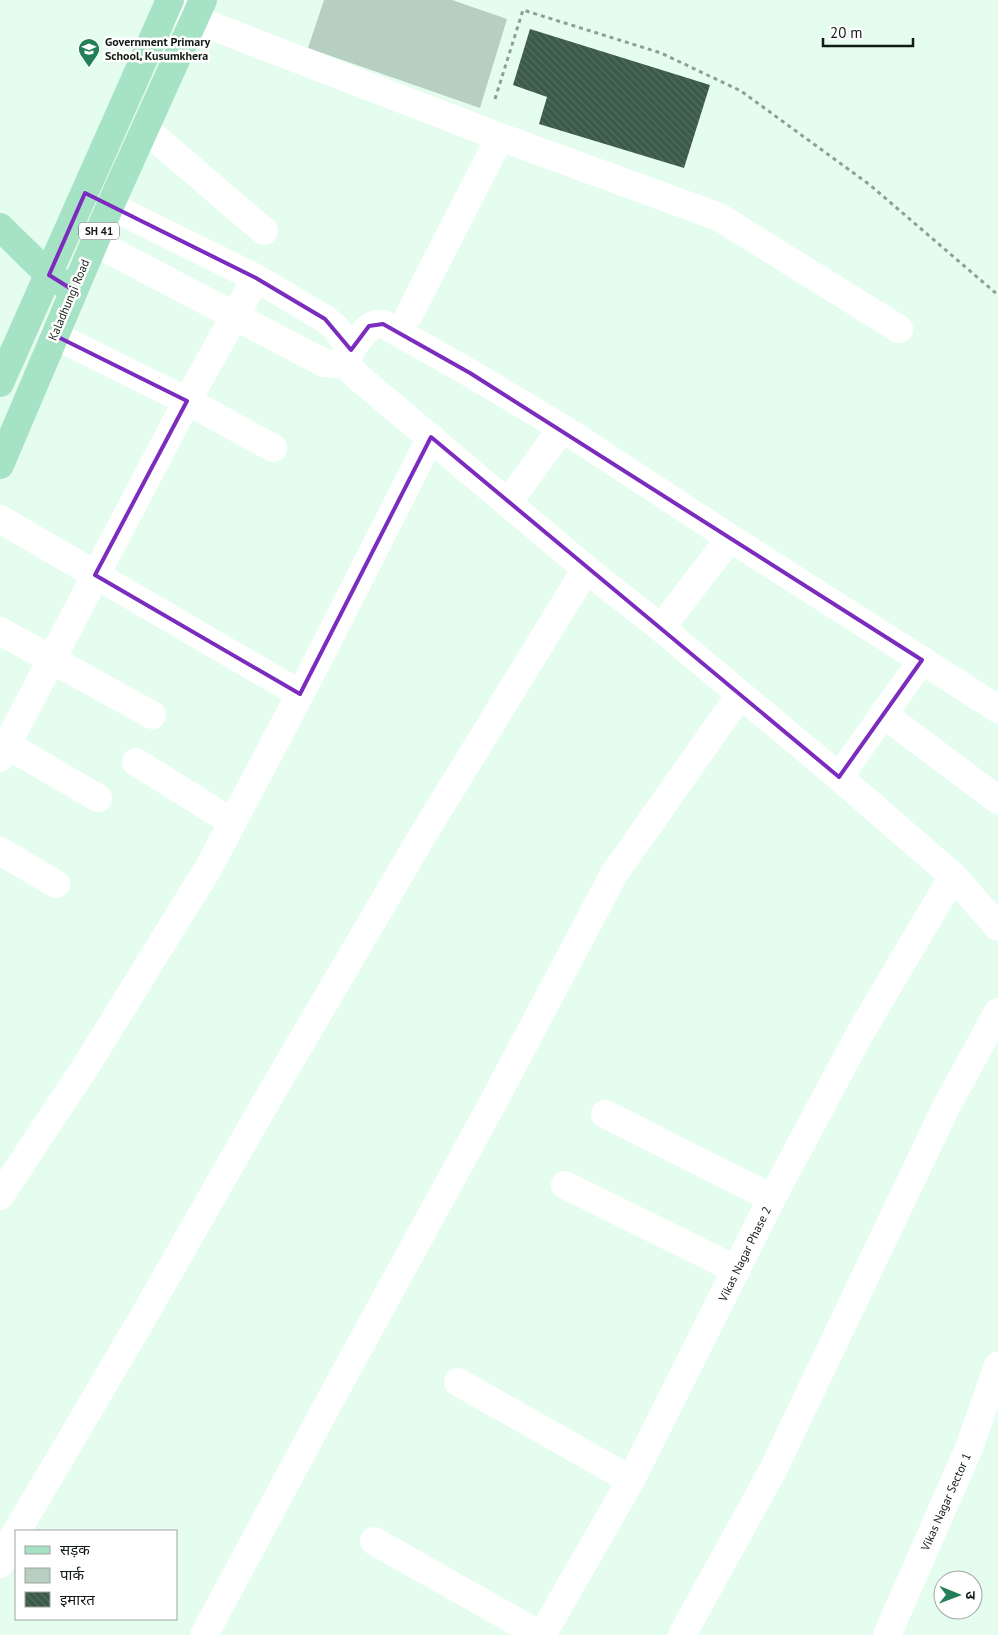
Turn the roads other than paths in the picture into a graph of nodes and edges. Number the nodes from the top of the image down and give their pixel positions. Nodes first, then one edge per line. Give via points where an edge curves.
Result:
1 (169, 3) edge
2 (199, 10) edge
3 (145, 129) junction
4 (500, 136) junction
5 (84, 193) junction
6 (110, 206) junction
7 (0, 227) edge
8 (264, 231) dead end
9 (94, 242) junction
10 (49, 275) junction
11 (256, 278) junction
12 (73, 290) junction
13 (235, 316) junction
14 (409, 316) dead end
15 (900, 329) dead end
16 (54, 335) junction
17 (349, 357) junction
18 (0, 383) edge
19 (187, 402) junction
20 (562, 428) junction
21 (430, 437) junction
22 (274, 448) dead end
23 (0, 464) edge
24 (508, 503) junction
25 (0, 519) edge
26 (730, 538) junction
27 (586, 569) junction
28 (95, 575) junction
29 (662, 628) junction
30 (0, 630) edge
31 (52, 659) junction
32 (922, 660) junction
33 (300, 694) junction
34 (740, 695) junction
35 (998, 709) edge
36 (883, 714) junction
37 (152, 715) dead end
38 (2, 748) edge
39 (136, 762) dead end
40 (839, 777) junction
41 (98, 798) dead end
42 (998, 800) edge
43 (232, 822) junction
44 (0, 851) edge
45 (953, 876) junction
46 (56, 884) dead end
47 (998, 926) edge
48 (998, 1012) edge
49 (604, 1114) dead end
50 (565, 1185) dead end
51 (0, 1196) edge
52 (772, 1198) junction
53 (737, 1270) junction
54 (998, 1366) edge
55 (458, 1382) dead end
56 (631, 1480) junction
57 (16, 1530) edge
58 (374, 1541) dead end
59 (204, 1635) edge
60 (541, 1635) edge
61 (682, 1635) edge
62 (887, 1635) edge

1 - 2 street
1 - 5 main road, SH 41
2 - 3 main road, Kaladhungi Road / SH 41
2 - 4 street
3 - 6 main road, Kaladhungi Road / SH 41
3 - 8 street
4 - 14 street
4 - 15 street via 719,217
5 - 6 street
5 - 10 main road, SH 41
6 - 9 main road, Kaladhungi Road / SH 41
6 - 11 street
7 - 10 main road
9 - 12 main road, Kaladhungi Road / SH 41
9 - 13 street
10 - 12 main road
10 - 18 main road, SH 41
11 - 13 street
11 - 17 street via 336,328
12 - 16 main road, Kaladhungi Road / SH 41
13 - 17 street via 324,363
13 - 19 street
16 - 19 street
16 - 23 main road, Kaladhungi Road / SH 41
17 - 20 street via 369,326 383,324
17 - 21 street via 358,377
19 - 22 street
19 - 28 street
20 - 24 street
20 - 26 street
21 - 24 street
21 - 33 street
24 - 27 street
25 - 28 street
26 - 29 street
26 - 32 street
27 - 29 street
27 - 57 street via 420,838 150,1306
28 - 31 street
28 - 33 street
29 - 34 street
30 - 31 street
31 - 37 street
31 - 38 street
32 - 35 street
32 - 36 street
33 - 43 street
34 - 40 street
34 - 59 street via 614,874
36 - 40 street
36 - 42 street
38 - 41 street
39 - 43 street
40 - 45 street
43 - 51 street via 209,867 86,1066
44 - 46 street
45 - 47 street
45 - 52 street, Vikas Nagar Phase 2 via 858,1037
48 - 61 street via 946,1107 773,1470
49 - 52 street
50 - 53 street
52 - 53 street, Vikas Nagar Phase 2
53 - 56 street, Vikas Nagar Phase 2
54 - 62 street, Vikas Nagar Sector 1 via 969,1448
55 - 56 street
56 - 60 street, Vikas Nagar Phase 2
58 - 60 street

